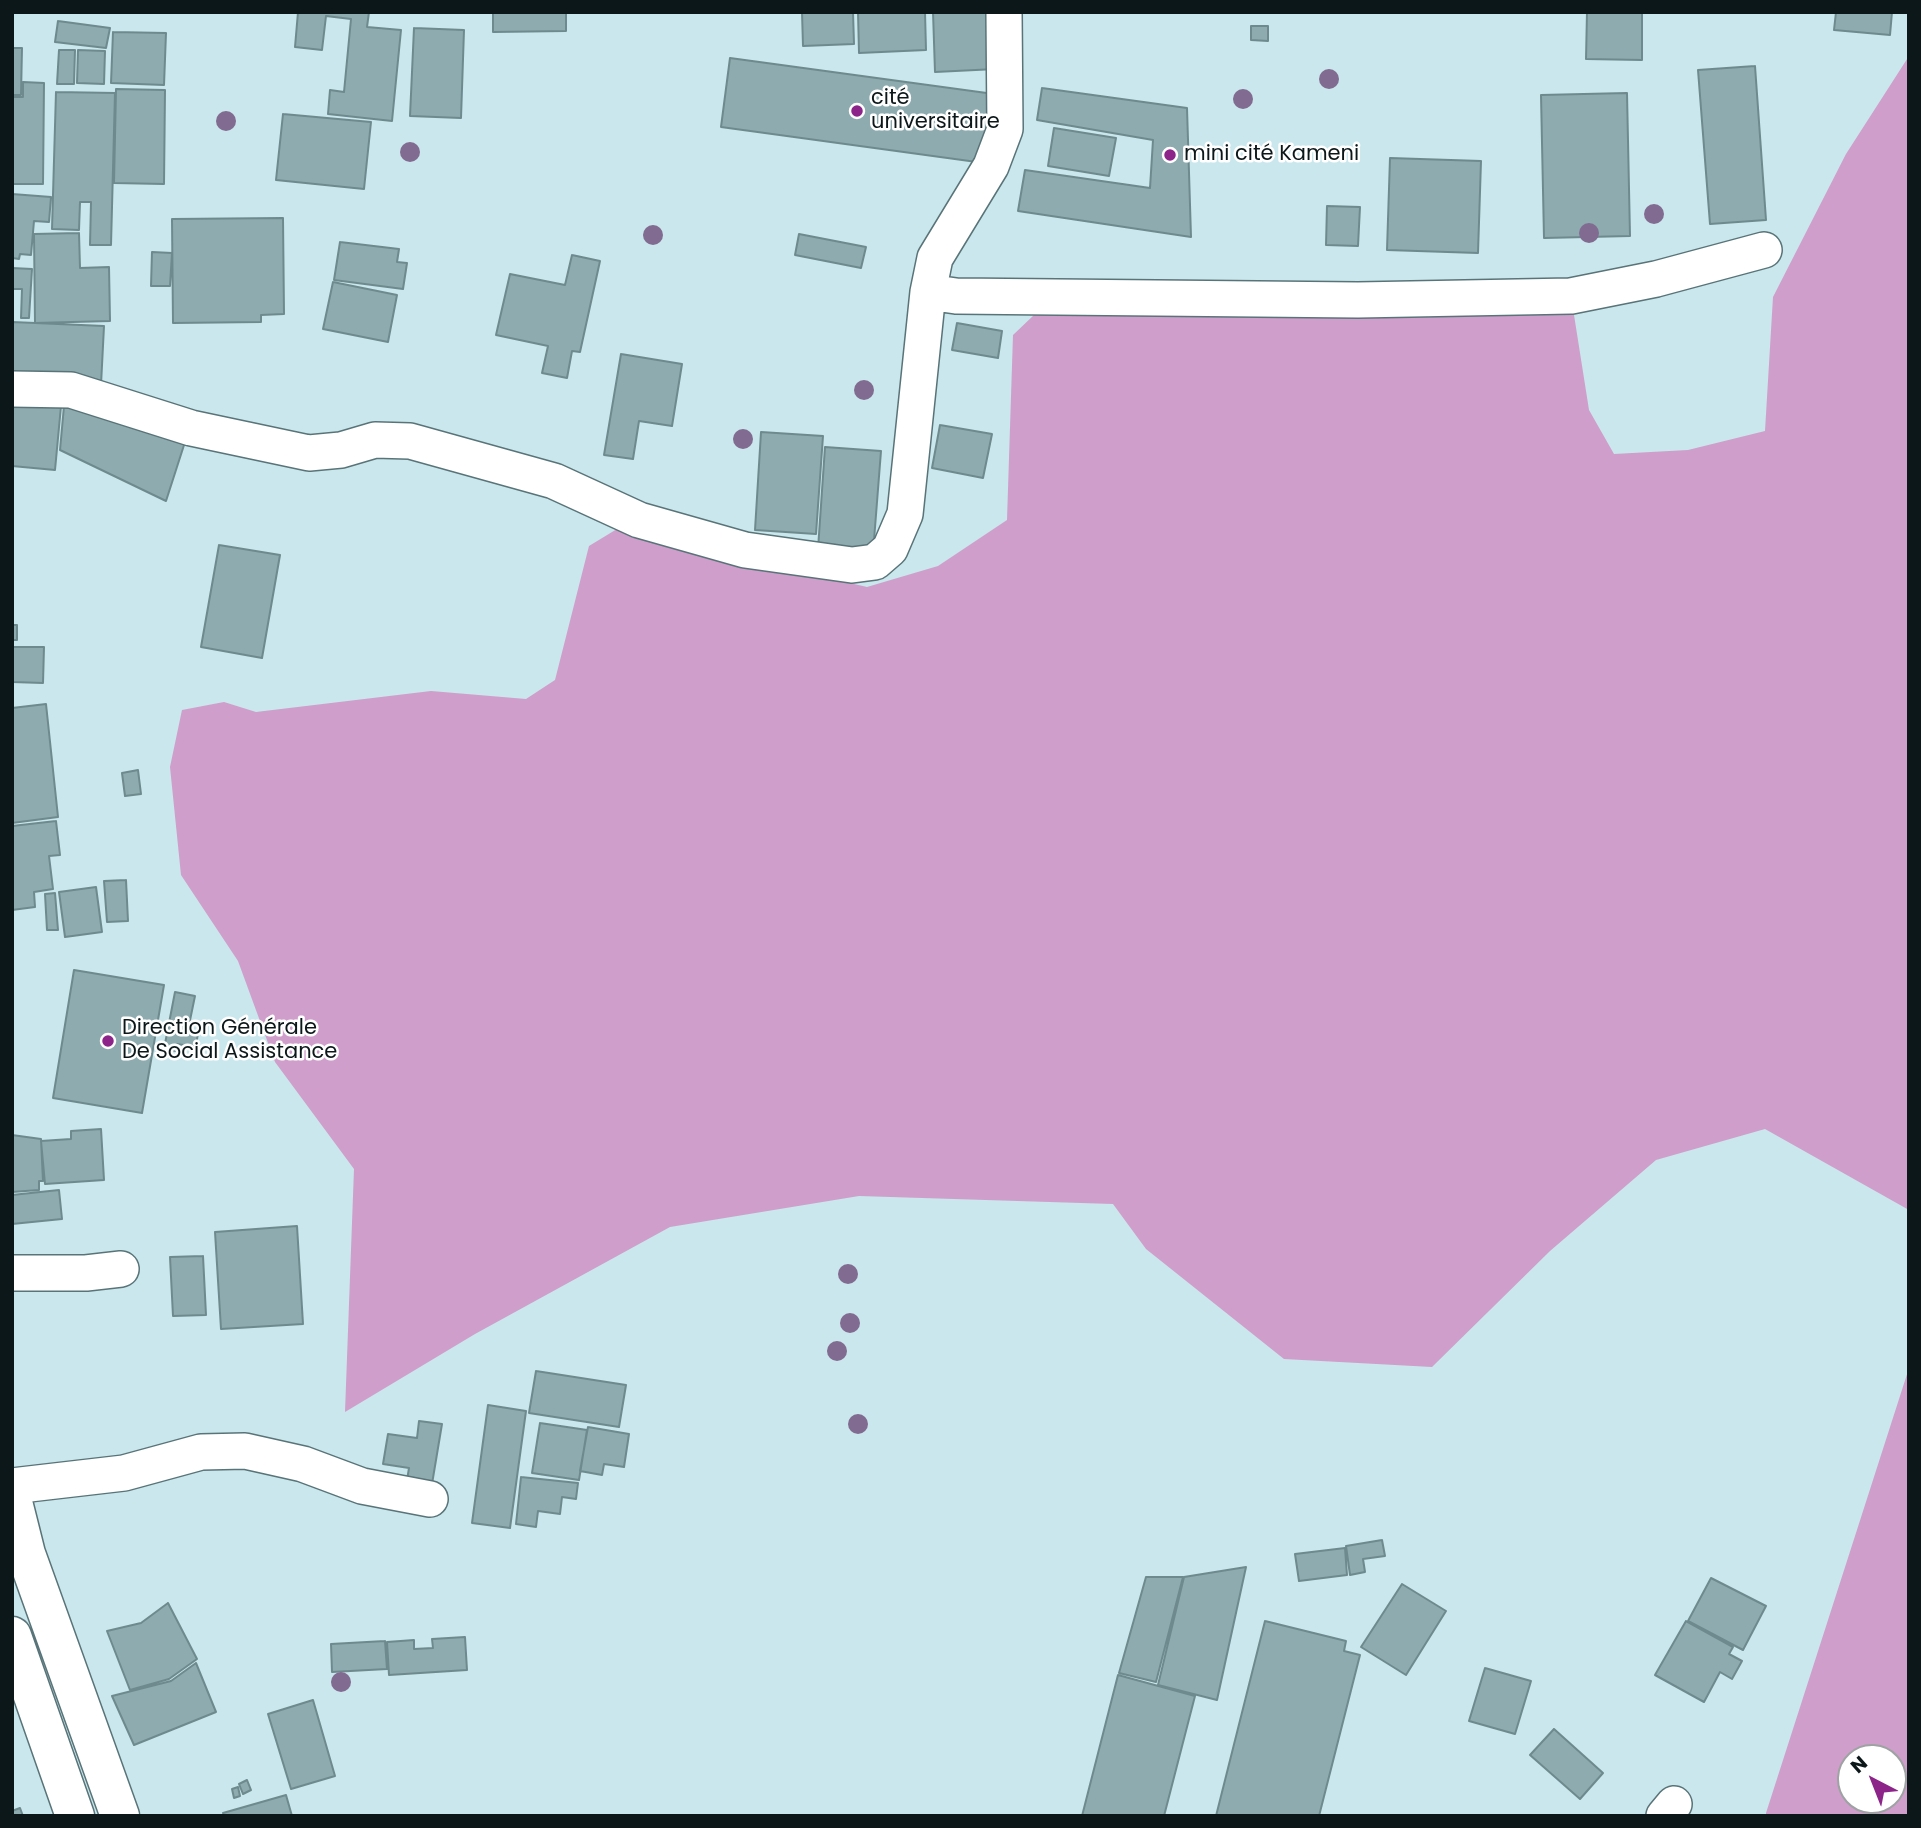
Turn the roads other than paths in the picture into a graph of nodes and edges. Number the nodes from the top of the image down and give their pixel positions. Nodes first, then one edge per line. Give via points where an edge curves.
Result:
1 (1004, 12) edge
2 (1765, 250) dead end
3 (928, 292) junction
4 (12, 389) edge
5 (121, 1269) dead end
6 (12, 1273) edge
7 (12, 1486) edge
8 (12, 1498) edge
9 (430, 1499) dead end
10 (12, 1636) edge
11 (75, 1816) edge
12 (120, 1816) edge

1 - 3 street via 1004,129 991,166 935,258
2 - 3 street via 1571,296 1330,299 956,296
3 - 4 street via 905,514 890,549 875,562 852,565 732,546 639,520 554,481 410,440 375,440 309,453 191,428 71,390
5 - 6 street
7 - 9 street via 124,1473 201,1452 245,1451 303,1464 362,1486
8 - 12 main road via 26,1554
10 - 11 main road

